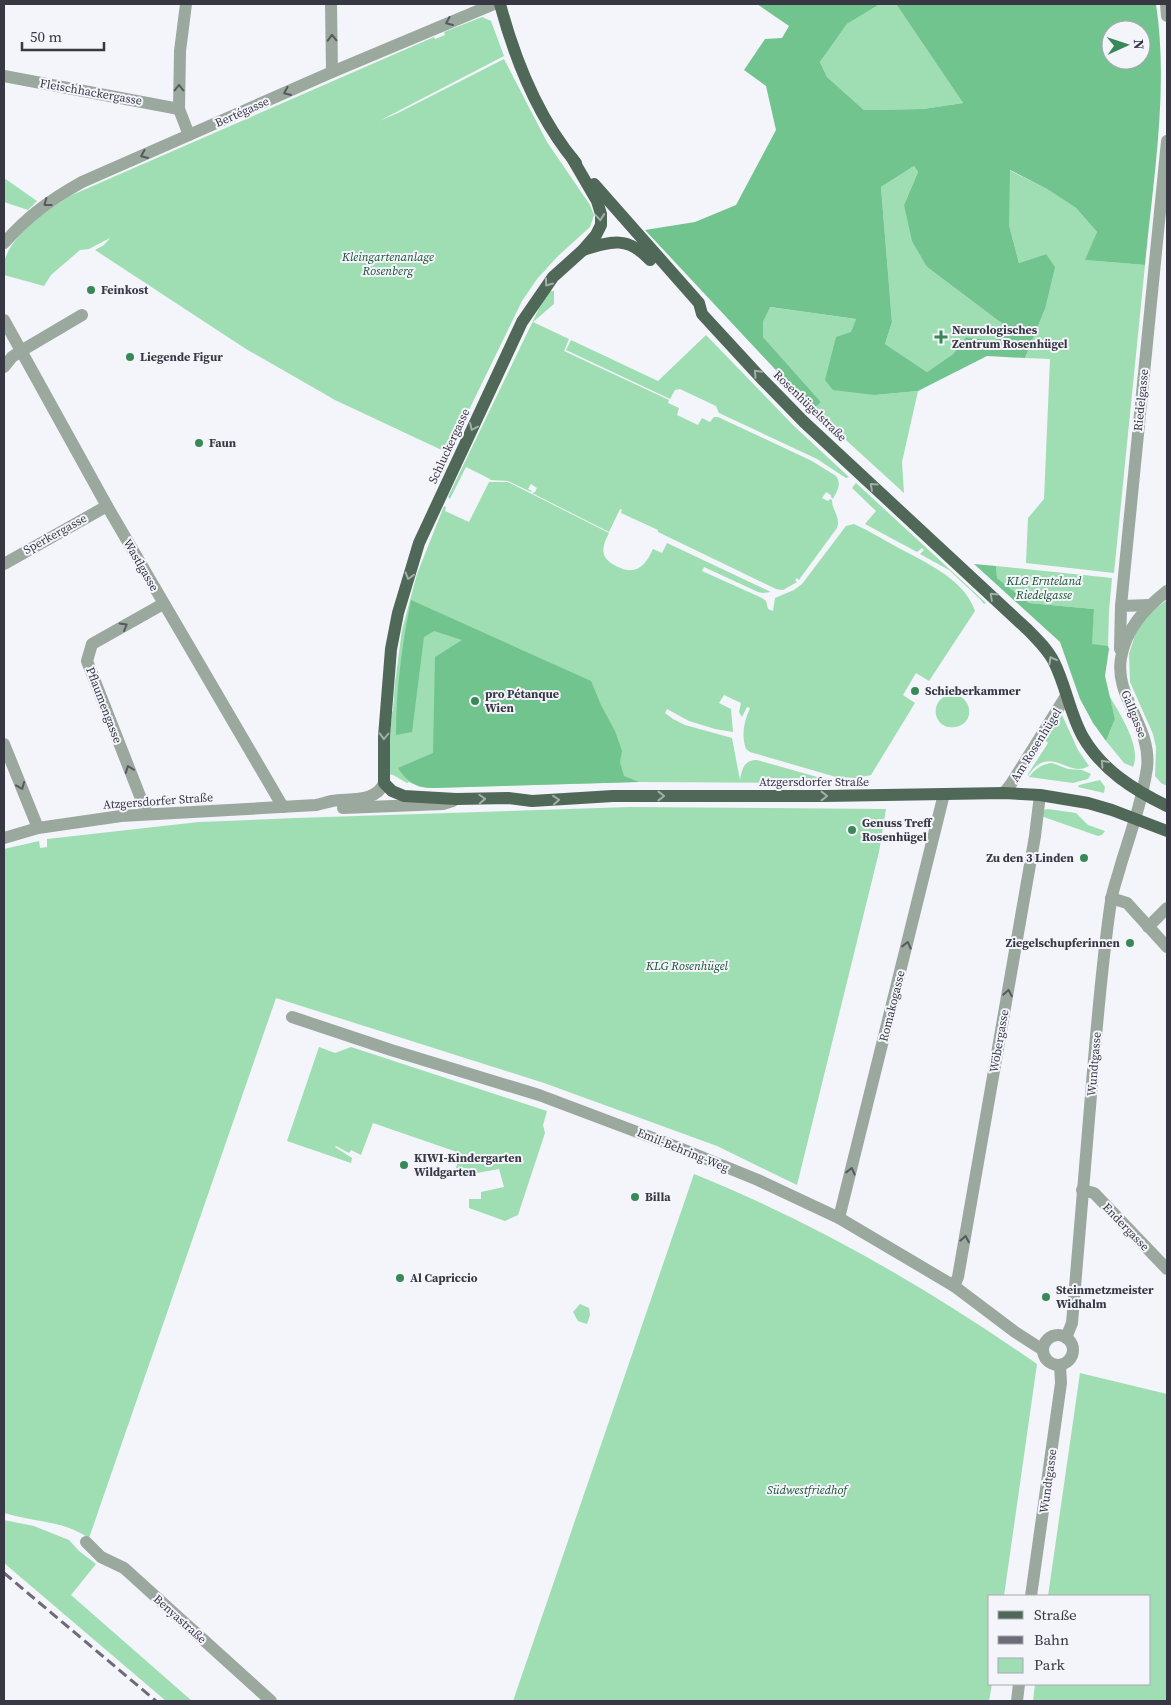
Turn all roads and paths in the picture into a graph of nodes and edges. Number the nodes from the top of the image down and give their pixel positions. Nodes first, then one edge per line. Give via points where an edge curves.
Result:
1 (186, 4) edge
2 (331, 4) edge
3 (494, 4) edge
4 (500, 4) edge
5 (1166, 4) edge
6 (1167, 16) edge
7 (332, 72) junction
8 (4, 76) edge
9 (179, 109) junction
10 (189, 135) junction
11 (1167, 141) edge
12 (572, 158) junction
13 (4, 243) edge
14 (583, 250) junction
15 (702, 314) junction
16 (82, 315) dead end
17 (4, 320) edge
18 (21, 351) junction
19 (4, 367) edge
20 (107, 506) junction
21 (4, 564) edge
22 (1167, 591) edge
23 (163, 604) junction
24 (1150, 605) junction
25 (1121, 606) junction
26 (1120, 660) junction
27 (1066, 696) junction
28 (4, 744) edge
29 (384, 783) junction
30 (1004, 793) junction
31 (944, 794) junction
32 (1040, 794) junction
33 (1142, 794) junction
34 (456, 800) junction
35 (316, 805) junction
36 (1167, 806) edge
37 (283, 807) junction
38 (147, 814) junction
39 (1135, 819) junction
40 (38, 828) junction
41 (1167, 831) edge
42 (4, 838) edge
43 (1111, 898) junction
44 (1167, 908) edge
45 (1148, 927) junction
46 (1167, 947) edge
47 (292, 1017) dead end
48 (1082, 1190) junction
49 (839, 1218) junction
50 (1167, 1269) edge
51 (954, 1286) junction
52 (1066, 1338) junction
53 (1043, 1350) junction
54 (1060, 1365) junction
55 (86, 1542) dead end
56 (1032, 1595) edge
57 (1019, 1685) edge
58 (271, 1701) edge
59 (1017, 1701) edge

9 -> 1 street via 180,51
7 -> 2 street
3 -> 7 street, Bertégasse
4 - 12 main road, Rosenhügelstraße via 512,45 537,102
5 - 6 street
7 -> 10 street, Bertégasse
8 - 9 street, Fleischhackergasse
9 - 10 street
10 -> 13 street, Bertégasse via 54,197
11 - 25 street, Riedelgasse
12 -> 14 main road, Schluckergasse via 601,214 601,225
12 - 15 main road, Rosenhügelstraße via 699,303
14 - 15 main road via 616,242 638,248
14 -> 29 main road, Schluckergasse via 553,276 522,322 419,543 398,614 392,649 384,730
27 -> 15 main road, Rosenhügelstraße via 1054,662 1028,630 804,422
16 - 18 street
17 - 18 street, Wastlgasse
18 - 19 street
18 - 20 street, Wastlgasse
20 - 21 street, Sperkergasse
20 - 23 street, Wastlgasse
22 - 24 street, Gallgasse
23 - 37 street, Wastlgasse
38 -> 23 street, Pflaumengasse via 87,661 92,644
24 - 25 street
24 - 26 street, Gallgasse via 1132,628
25 - 26 street, Riedelgasse
26 - 33 street, Gallgasse via 1123,689 1146,745
27 - 30 street, Am Rosenhügel
33 -> 27 main road, Rosenhügelstraße via 1107,768 1092,750
28 -> 40 street
29 - 34 main road, Atzgersdorfer Straße via 404,796
29 - 35 street, Atzgersdorfer Straße via 366,798
30 - 31 main road, Atzgersdorfer Straße
30 - 32 main road, Atzgersdorfer Straße
34 -> 31 main road, Atzgersdorfer Straße
49 -> 31 street, Romakogasse
32 - 39 main road, Atzgersdorfer Straße via 1088,803
51 -> 32 street, Wöbergasse
33 - 36 main road
33 - 39 street, Wundtgasse
34 - 35 street, Atzgersdorfer Straße via 443,804 382,807 332,808
35 - 37 street, Atzgersdorfer Straße
37 - 38 street, Atzgersdorfer Straße
38 - 40 street, Atzgersdorfer Straße
39 - 41 main road, Atzgersdorfer Straße
39 - 43 street, Wundtgasse
40 - 42 street, Atzgersdorfer Straße
43 - 45 street via 1127,903
43 - 48 street, Wundtgasse
44 - 45 street
45 - 46 street
47 - 49 street, Emil-Behring-Weg via 548,1098 758,1180
48 - 50 street, Endergasse via 1094,1193
48 - 52 street, Wundtgasse via 1072,1324
49 - 51 street, Emil-Behring-Weg
51 - 53 street, Emil-Behring-Weg
52 - 53 street via 1051,1337
52 - 54 street via 1072,1351 1069,1360
53 - 54 street via 1050,1363
54 - 56 street, Wundtgasse via 1061,1382
55 - 58 street, Benyastraße via 101,1557 124,1568
57 - 59 street

